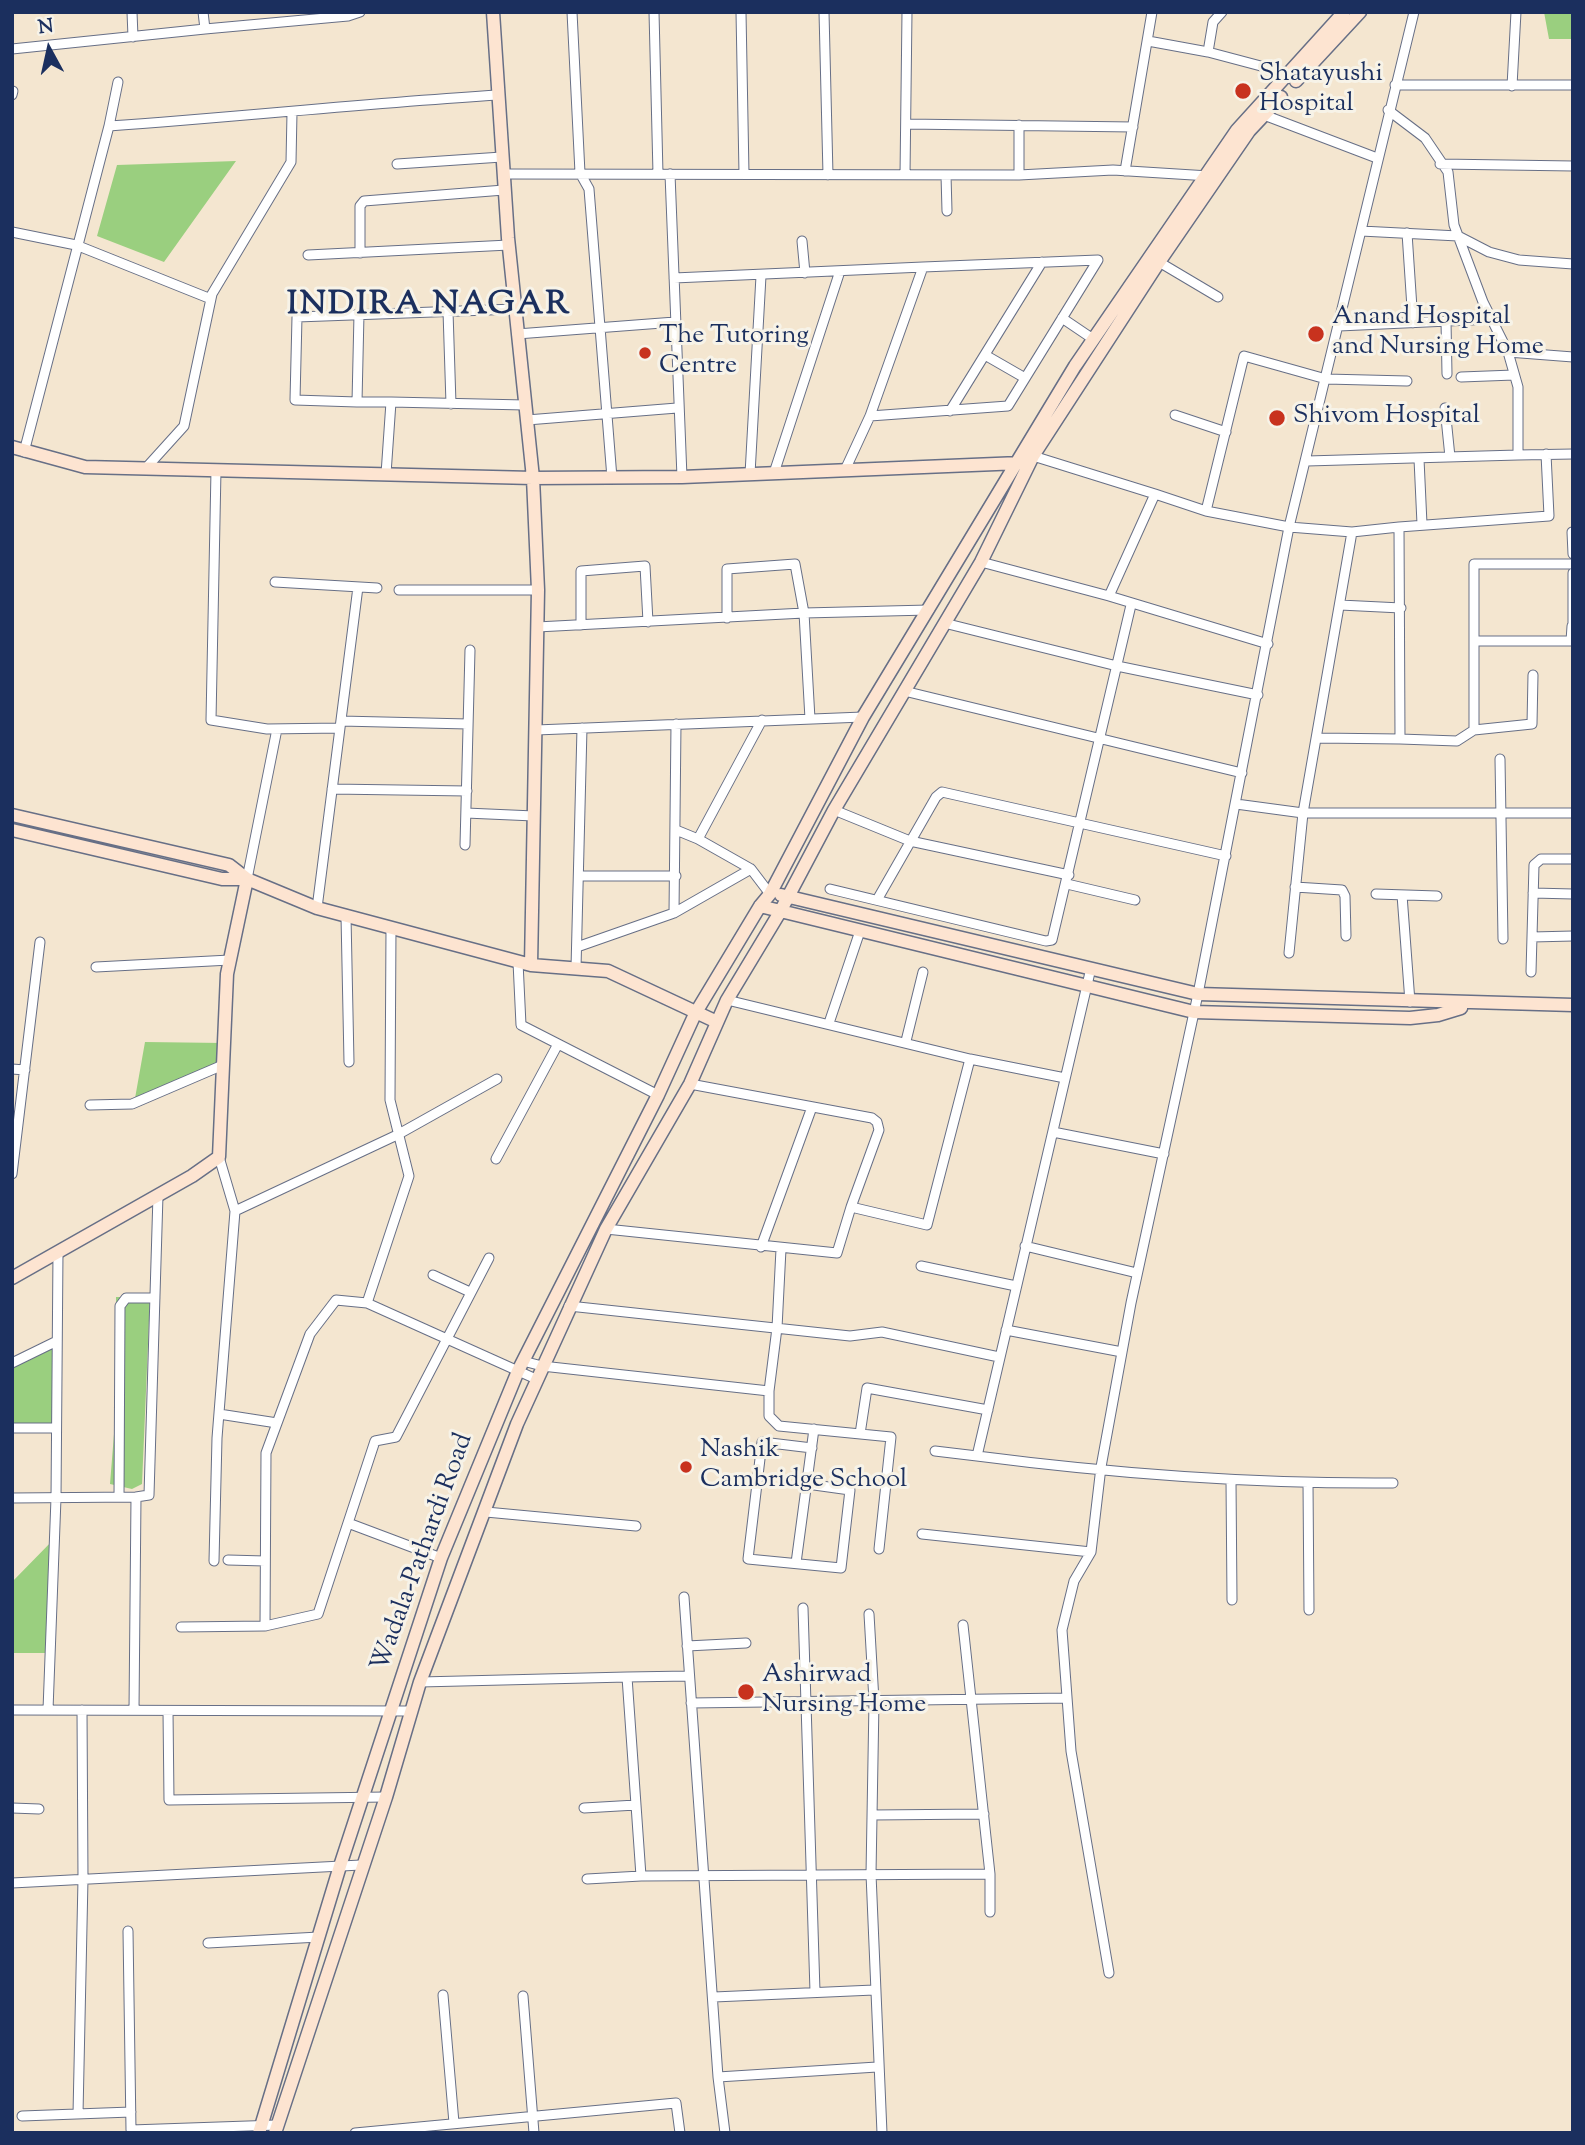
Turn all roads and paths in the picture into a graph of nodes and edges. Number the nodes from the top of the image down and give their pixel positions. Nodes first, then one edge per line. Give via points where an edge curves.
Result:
1 (132, 12) edge
2 (203, 12) edge
3 (360, 12) edge
4 (493, 12) edge
5 (572, 12) edge
6 (654, 12) edge
7 (741, 12) edge
8 (824, 12) edge
9 (907, 12) edge
10 (1152, 12) edge
11 (1222, 12) edge
12 (1344, 12) edge
13 (1360, 12) edge
14 (1415, 12) edge
15 (1516, 12) edge
16 (1213, 17) edge
17 (205, 29) junction
18 (133, 37) junction
19 (1147, 41) junction
20 (12, 49) edge
21 (1208, 52) junction
22 (1291, 74) junction
23 (118, 82) dead end
24 (1395, 85) junction
25 (1573, 85) edge
26 (1512, 86) junction
27 (498, 95) junction
28 (1388, 110) junction
29 (292, 113) junction
30 (1264, 115) junction
31 (906, 124) junction
32 (1019, 125) junction
33 (108, 127) junction
34 (1133, 127) junction
35 (502, 158) junction
36 (1377, 158) junction
37 (397, 164) dead end
38 (1440, 164) junction
39 (1573, 166) edge
40 (1125, 172) junction
41 (580, 173) junction
42 (504, 174) junction
43 (658, 174) junction
44 (670, 174) junction
45 (744, 174) junction
46 (828, 174) junction
47 (946, 174) junction
48 (905, 175) junction
49 (1019, 175) junction
50 (1212, 177) junction
51 (504, 190) junction
52 (947, 211) dead end
53 (1361, 231) junction
54 (12, 232) edge
55 (1407, 233) junction
56 (1458, 236) junction
57 (802, 241) dead end
58 (76, 245) junction
59 (509, 245) junction
60 (360, 253) junction
61 (308, 256) dead end
62 (1042, 262) junction
63 (1159, 262) junction
64 (1573, 264) edge
65 (923, 267) junction
66 (840, 271) junction
67 (805, 273) junction
68 (761, 276) junction
69 (674, 278) junction
70 (1218, 297) dead end
71 (211, 299) junction
72 (515, 309) junction
73 (448, 311) junction
74 (359, 314) junction
75 (1062, 318) junction
76 (1492, 319) junction
77 (1446, 321) junction
78 (675, 322) junction
79 (1413, 323) junction
80 (1339, 326) junction
81 (599, 327) junction
82 (517, 334) junction
83 (1093, 339) junction
84 (1508, 352) junction
85 (985, 355) junction
86 (1573, 357) edge
87 (1447, 374) dead end
88 (1514, 375) junction
89 (1461, 377) dead end
90 (1025, 378) junction
91 (1326, 379) junction
92 (1407, 381) dead end
93 (357, 401) junction
94 (391, 402) junction
95 (451, 404) junction
96 (525, 405) junction
97 (677, 408) junction
98 (1445, 408) dead end
99 (606, 411) junction
100 (950, 411) junction
101 (1175, 415) dead end
102 (870, 416) junction
103 (527, 420) junction
104 (1226, 432) junction
105 (18, 449) edge
106 (1546, 454) junction
107 (1573, 454) edge
108 (1518, 455) junction
109 (1450, 457) junction
110 (1419, 459) junction
111 (1026, 461) junction
112 (1307, 461) junction
113 (146, 468) junction
114 (216, 470) junction
115 (845, 470) junction
116 (386, 474) junction
117 (750, 474) junction
118 (774, 474) junction
119 (682, 477) junction
120 (533, 478) junction
121 (612, 478) junction
122 (1155, 494) junction
123 (1206, 511) junction
124 (1422, 524) junction
125 (1289, 527) junction
126 (1399, 527) junction
127 (1573, 531) edge
128 (1352, 532) junction
129 (1573, 554) edge
130 (981, 562) junction
131 (1573, 564) edge
132 (1573, 573) edge
133 (275, 582) dead end
134 (358, 587) junction
135 (377, 589) dead end
136 (399, 590) dead end
137 (538, 590) junction
138 (1109, 596) junction
139 (1132, 605) junction
140 (1340, 605) junction
141 (1401, 608) junction
142 (929, 610) junction
143 (804, 613) junction
144 (727, 618) junction
145 (648, 622) junction
146 (944, 624) junction
147 (581, 625) junction
148 (1572, 626) edge
149 (537, 627) junction
150 (1474, 641) junction
151 (1268, 644) junction
152 (470, 650) dead end
153 (1117, 666) junction
154 (1533, 676) dead end
155 (904, 691) junction
156 (1258, 695) junction
157 (863, 717) junction
158 (810, 719) junction
159 (762, 720) junction
160 (340, 724) junction
161 (468, 724) junction
162 (676, 724) junction
163 (582, 728) junction
164 (277, 729) junction
165 (536, 730) junction
166 (1474, 730) junction
167 (1101, 738) junction
168 (1318, 738) junction
169 (1400, 739) junction
170 (1500, 759) dead end
171 (1242, 773) junction
172 (332, 789) junction
173 (467, 791) junction
174 (1236, 804) junction
175 (834, 810) junction
176 (466, 813) junction
177 (1304, 813) junction
178 (1573, 813) edge
179 (12, 815) edge
180 (534, 816) junction
181 (1501, 816) junction
182 (1081, 824) junction
183 (12, 830) edge
184 (676, 830) junction
185 (698, 839) junction
186 (910, 841) junction
187 (465, 845) dead end
188 (1226, 856) junction
189 (1573, 859) edge
190 (751, 869) junction
191 (579, 876) junction
192 (676, 876) junction
193 (247, 879) junction
194 (1068, 880) junction
195 (1295, 887) junction
196 (830, 889) dead end
197 (1533, 893) junction
198 (771, 894) junction
199 (1376, 894) dead end
200 (1573, 894) edge
201 (789, 895) junction
202 (1402, 895) junction
203 (1437, 896) dead end
204 (877, 900) junction
205 (1135, 900) dead end
206 (760, 906) junction
207 (317, 908) junction
208 (780, 912) junction
209 (674, 913) junction
210 (346, 916) junction
211 (391, 928) junction
212 (860, 931) junction
213 (1346, 936) dead end
214 (1573, 936) edge
215 (1532, 937) junction
216 (1503, 939) dead end
217 (40, 943) dead end
218 (577, 947) junction
219 (1289, 953) dead end
220 (230, 960) junction
221 (524, 963) junction
222 (96, 967) dead end
223 (576, 968) junction
224 (1091, 968) junction
225 (923, 972) dead end
226 (1531, 972) dead end
227 (1087, 986) junction
228 (1198, 994) junction
229 (727, 1000) junction
230 (1410, 1002) junction
231 (1471, 1004) junction
232 (1573, 1005) edge
233 (1194, 1012) junction
234 (695, 1014) junction
235 (717, 1022) junction
236 (829, 1023) junction
237 (906, 1041) junction
238 (558, 1044) junction
239 (970, 1059) junction
240 (349, 1062) dead end
241 (223, 1065) junction
242 (12, 1069) edge
243 (25, 1070) junction
244 (1065, 1078) junction
245 (497, 1079) dead end
246 (690, 1084) junction
247 (657, 1095) junction
248 (90, 1105) dead end
249 (811, 1107) junction
250 (1053, 1132) junction
251 (397, 1135) junction
252 (1164, 1154) junction
253 (219, 1157) junction
254 (496, 1159) dead end
255 (12, 1174) edge
256 (158, 1195) junction
257 (851, 1207) junction
258 (235, 1211) junction
259 (607, 1229) junction
260 (1025, 1246) junction
261 (761, 1247) junction
262 (781, 1249) junction
263 (58, 1252) junction
264 (489, 1258) dead end
265 (921, 1266) dead end
266 (1137, 1273) junction
267 (433, 1275) dead end
268 (12, 1278) edge
269 (1016, 1286) junction
270 (470, 1292) junction
271 (155, 1298) junction
272 (367, 1303) junction
273 (569, 1306) junction
274 (777, 1328) junction
275 (1006, 1330) junction
276 (445, 1338) junction
277 (57, 1341) junction
278 (1122, 1352) junction
279 (999, 1357) junction
280 (12, 1363) edge
281 (520, 1366) junction
282 (542, 1366) junction
283 (536, 1380) junction
284 (769, 1391) junction
285 (988, 1410) junction
286 (219, 1414) junction
287 (277, 1423) junction
288 (12, 1428) edge
289 (56, 1428) junction
290 (814, 1429) junction
291 (860, 1434) junction
292 (812, 1448) junction
293 (935, 1451) dead end
294 (977, 1457) junction
295 (1101, 1472) junction
296 (1231, 1481) junction
297 (1308, 1483) junction
298 (1393, 1483) dead end
299 (807, 1484) junction
300 (119, 1497) junction
301 (136, 1497) junction
302 (12, 1498) edge
303 (57, 1498) junction
304 (486, 1512) junction
305 (348, 1523) junction
306 (636, 1526) dead end
307 (922, 1534) dead end
308 (879, 1549) dead end
309 (1091, 1552) junction
310 (442, 1558) junction
311 (228, 1560) dead end
312 (214, 1561) dead end
313 (265, 1561) junction
314 (796, 1563) junction
315 (684, 1597) dead end
316 (1232, 1600) dead end
317 (803, 1608) dead end
318 (1309, 1610) dead end
319 (869, 1614) dead end
320 (963, 1625) dead end
321 (265, 1626) junction
322 (181, 1628) dead end
323 (746, 1643) dead end
324 (687, 1646) junction
325 (689, 1676) junction
326 (627, 1677) junction
327 (420, 1682) junction
328 (1067, 1698) junction
329 (971, 1699) junction
330 (874, 1701) junction
331 (806, 1702) junction
332 (691, 1703) junction
333 (12, 1710) edge
334 (48, 1710) junction
335 (82, 1710) junction
336 (134, 1710) junction
337 (168, 1711) junction
338 (390, 1711) junction
339 (410, 1711) junction
340 (363, 1797) junction
341 (386, 1797) junction
342 (636, 1805) junction
343 (12, 1808) edge
344 (39, 1808) dead end
345 (584, 1808) dead end
346 (984, 1814) junction
347 (872, 1815) junction
348 (361, 1865) junction
349 (340, 1866) junction
350 (704, 1873) junction
351 (810, 1874) junction
352 (871, 1874) junction
353 (990, 1874) junction
354 (641, 1876) junction
355 (83, 1879) junction
356 (587, 1879) dead end
357 (12, 1883) edge
358 (990, 1912) dead end
359 (128, 1931) dead end
360 (319, 1937) junction
361 (208, 1943) dead end
362 (1109, 1973) dead end
363 (874, 1990) junction
364 (815, 1992) junction
365 (443, 1995) dead end
366 (523, 1996) dead end
367 (714, 1997) junction
368 (877, 2067) junction
369 (718, 2077) junction
370 (131, 2112) junction
371 (78, 2115) junction
372 (22, 2116) dead end
373 (534, 2116) junction
374 (454, 2123) junction
375 (260, 2129) edge
376 (276, 2129) edge
377 (355, 2133) edge
378 (534, 2133) edge
379 (680, 2133) edge
380 (725, 2133) edge
381 (882, 2133) edge

1 - 18 street
2 - 17 street
3 - 17 street
4 - 27 main road
5 - 41 street
6 - 43 street
7 - 45 street
8 - 46 street
9 - 31 street
10 - 19 street
11 - 16 street
12 - 22 main road
13 - 30 main road
14 - 24 street
15 - 26 street
16 - 21 street
17 - 18 street
18 - 20 street
19 - 21 street
19 - 34 street
21 - 22 street
22 - 50 main road via 1237,130
23 - 33 street
24 - 26 street
24 - 28 street
25 - 26 street
27 - 29 street
27 - 35 main road
28 - 36 street
28 - 38 street via 1424,138
29 - 33 street
29 - 71 street via 291,162
30 - 36 street
30 - 50 main road
31 - 32 street
31 - 48 street
32 - 34 street
32 - 49 street
33 - 58 street
34 - 40 street
35 - 37 street
35 - 42 main road
36 - 53 street
38 - 39 street
38 - 56 street via 1448,172
40 - 49 street
40 - 50 street
41 - 42 street
41 - 43 street
41 - 81 street via 589,189
42 - 51 main road
43 - 44 street
44 - 45 street
44 - 69 street
45 - 46 street
46 - 48 street
47 - 48 street
47 - 49 street
47 - 52 street
50 - 63 main road
50 - 83 main road
51 - 59 main road
51 - 60 street via 364,201 360,206
53 - 55 street
53 - 80 street
54 - 58 street
55 - 56 street
55 - 79 street
56 - 64 street via 1489,252 1519,260
56 - 76 street
57 - 67 street
58 - 71 street
58 - 105 street
59 - 60 street
59 - 72 main road
60 - 61 street
62 - 65 street
62 - 75 street via 1098,260
62 - 85 street
63 - 70 street
63 - 111 main road
65 - 66 street
65 - 102 street
66 - 67 street
66 - 118 street
67 - 68 street
68 - 69 street
68 - 117 street
69 - 78 street
71 - 113 street via 184,426
72 - 73 street
72 - 82 main road
73 - 74 street
73 - 95 street
74 - 93 street
74 - 93 street via 297,317 295,400
75 - 83 street
75 - 90 street
76 - 77 street
76 - 84 street
77 - 79 street
77 - 87 street
78 - 81 street
78 - 97 street
79 - 80 street
80 - 91 street
81 - 82 street
81 - 99 street
82 - 96 main road
83 - 111 main road
84 - 86 street
84 - 88 street
85 - 90 street
85 - 100 street
88 - 89 street
88 - 108 street
90 - 100 street via 1007,406
91 - 92 street
91 - 104 street via 1244,356
91 - 112 street
93 - 94 street
94 - 95 street
94 - 116 street
95 - 96 street
96 - 103 main road
97 - 99 street
97 - 119 street
98 - 109 street
99 - 103 street
99 - 121 street
100 - 102 street
101 - 104 street
102 - 115 street
103 - 120 main road
104 - 123 street
105 - 113 main road via 85,467
106 - 107 street
106 - 108 street
106 - 124 street via 1549,516
108 - 109 street
109 - 110 street
110 - 112 street
110 - 124 street
111 - 115 main road
111 - 122 street
111 - 130 main road, Wadala-Pathardi Road
111 - 142 main road, Wadala-Pathardi Road
112 - 125 street
113 - 114 main road
114 - 116 main road
114 - 164 street via 211,720
115 - 118 main road
116 - 120 main road
117 - 118 main road
117 - 119 main road
119 - 121 main road
120 - 121 main road
120 - 137 main road
122 - 123 street
122 - 138 street
123 - 125 street
124 - 126 street
125 - 128 street
125 - 151 street
126 - 128 street
126 - 141 street
127 - 129 street
128 - 140 street
130 - 138 street
130 - 146 main road, Wadala-Pathardi Road
131 - 150 street via 1474,564
132 - 148 street
133 - 134 street
134 - 135 street
134 - 160 street
136 - 137 street
137 - 149 main road
138 - 139 street
139 - 151 street
139 - 153 street
140 - 141 street
140 - 168 street
141 - 169 street
142 - 143 street
142 - 157 main road, Wadala-Pathardi Road
143 - 144 street
143 - 144 street via 795,564 727,569
143 - 158 street
144 - 145 street
145 - 147 street
145 - 147 street via 645,566 581,571
146 - 153 street
146 - 155 main road, Wadala-Pathardi Road
147 - 149 street
148 - 150 street via 1571,641
149 - 165 main road
150 - 166 street
151 - 156 street
152 - 161 street
153 - 156 street
153 - 167 street
154 - 166 street via 1532,724
155 - 167 street
155 - 175 main road, Wadala-Pathardi Road
156 - 171 street
157 - 158 street
157 - 198 main road, Wadala-Pathardi Road
158 - 159 street
159 - 162 street
159 - 185 street
160 - 161 street
160 - 164 street
160 - 172 street
161 - 173 street
162 - 163 street
162 - 184 street
163 - 165 street
163 - 191 street
164 - 193 street
165 - 180 main road
166 - 169 street via 1457,741
167 - 171 street
167 - 182 street
168 - 169 street
168 - 177 street
170 - 181 street
171 - 174 street
172 - 173 street
172 - 207 street
173 - 176 street
174 - 177 street
174 - 188 street
175 - 186 street
175 - 201 main road, Wadala-Pathardi Road
176 - 180 street
176 - 187 street
177 - 181 street
177 - 195 street
178 - 181 street
179 - 193 main road via 229,865
180 - 221 main road
181 - 216 street
182 - 186 street via 942,792
182 - 188 street
182 - 194 street
183 - 193 main road via 222,879
184 - 185 street
184 - 192 street
185 - 190 street
186 - 194 street
186 - 204 street
188 - 228 street
189 - 197 street via 1538,860
190 - 198 street
190 - 209 street
191 - 192 street
191 - 218 street
192 - 209 street
193 - 207 main road
193 - 220 main road
194 - 204 street via 1050,941
194 - 205 street
195 - 213 street via 1342,890
195 - 219 street
196 - 204 street
197 - 200 street
197 - 215 street
198 - 201 main road
198 - 206 main road, Wadala-Pathardi Road
199 - 202 street
201 - 208 main road, Wadala-Pathardi Road
201 - 224 main road
202 - 203 street
202 - 230 street
206 - 208 main road
206 - 234 main road, Wadala-Pathardi Road
207 - 210 main road
208 - 212 main road
208 - 229 main road, Wadala-Pathardi Road
209 - 218 street
210 - 211 main road
210 - 240 street
211 - 221 main road
211 - 251 street via 390,1100
212 - 227 main road
212 - 236 street
214 - 215 street
215 - 226 street
217 - 243 street
218 - 223 street
220 - 222 street
220 - 241 main road
221 - 223 main road
221 - 238 street via 522,1025
223 - 234 main road via 608,971
224 - 227 street
224 - 228 main road
225 - 237 street
227 - 233 main road
227 - 244 street
228 - 230 main road
228 - 233 street
229 - 235 main road, Wadala-Pathardi Road
229 - 236 street
230 - 231 main road
231 - 232 main road
231 - 233 main road via 1410,1018
233 - 252 street
234 - 235 main road
234 - 247 main road, Wadala-Pathardi Road
235 - 246 main road, Wadala-Pathardi Road
236 - 237 street
237 - 239 street
238 - 247 street
238 - 254 street
239 - 244 street
239 - 257 street via 927,1226
241 - 248 street via 132,1104
241 - 253 main road
242 - 243 street
243 - 255 street
244 - 250 street
245 - 251 street
246 - 249 street
246 - 259 main road, Wadala-Pathardi Road
247 - 281 main road, Wadala-Pathardi Road
249 - 257 street via 877,1122 879,1130
249 - 261 street
250 - 252 street
250 - 260 street
251 - 258 street
251 - 272 street via 409,1176
252 - 266 street
253 - 256 main road
253 - 258 street
256 - 263 main road
256 - 271 street
257 - 262 street via 837,1254
258 - 286 street
259 - 261 street
259 - 273 main road, Wadala-Pathardi Road
260 - 266 street
260 - 269 street
261 - 262 street
262 - 274 street
263 - 268 main road
263 - 277 street
264 - 270 street
265 - 269 street
266 - 278 street
267 - 270 street
269 - 275 street
270 - 276 street
271 - 300 street via 126,1298 120,1306
271 - 301 street via 149,1495
272 - 276 street
272 - 287 street via 336,1300 310,1334
273 - 274 street
273 - 282 main road, Wadala-Pathardi Road
274 - 279 street via 850,1336 882,1332
274 - 284 street
275 - 278 street
275 - 279 street
276 - 281 street
276 - 305 street via 396,1437 375,1441
277 - 280 street
277 - 289 street
278 - 295 street
279 - 285 street
281 - 282 street
281 - 283 street
281 - 310 main road, Wadala-Pathardi Road
282 - 283 main road, Wadala-Pathardi Road
282 - 284 street
283 - 304 main road, Wadala-Pathardi Road
284 - 290 street via 769,1416 774,1422
285 - 291 street via 867,1388
285 - 294 street
286 - 287 street
286 - 312 street
287 - 313 street via 266,1453
288 - 289 street
289 - 303 street
290 - 291 street
290 - 292 street
291 - 308 street via 891,1437
292 - 299 street
292 - 314 street via 762,1443 748,1559
293 - 294 street
294 - 295 street
295 - 296 street
295 - 309 street
296 - 297 street
296 - 316 street
297 - 298 street
297 - 318 street
299 - 314 street
299 - 314 street via 850,1490 841,1568
300 - 301 street
300 - 303 street
301 - 336 street
302 - 303 street
303 - 334 street
304 - 306 street
304 - 327 main road, Wadala-Pathardi Road
305 - 310 street
305 - 321 street via 318,1614
307 - 309 street
309 - 328 street via 1074,1581 1062,1630
310 - 338 main road, Wadala-Pathardi Road
311 - 313 street
313 - 321 street
315 - 324 street
317 - 331 street
319 - 330 street
320 - 329 street
321 - 322 street
323 - 324 street
324 - 325 street
325 - 326 street
325 - 332 street
326 - 327 street
326 - 342 street
327 - 339 main road, Wadala-Pathardi Road
328 - 329 street
328 - 362 street via 1071,1751
329 - 330 street
329 - 346 street
330 - 331 street
330 - 347 street
331 - 332 street
331 - 351 street
332 - 350 street
333 - 334 street
334 - 335 street
335 - 336 street
335 - 355 street
336 - 337 street
337 - 338 street
337 - 340 street via 169,1800
338 - 339 street
338 - 340 main road, Wadala-Pathardi Road
339 - 341 main road, Wadala-Pathardi Road
340 - 341 street
340 - 349 main road, Wadala-Pathardi Road
341 - 348 main road, Wadala-Pathardi Road
342 - 345 street
342 - 354 street
343 - 344 street
346 - 347 street
346 - 353 street
347 - 352 street
348 - 349 street
348 - 376 main road, Wadala-Pathardi Road
349 - 355 street
349 - 360 main road, Wadala-Pathardi Road
350 - 351 street
350 - 354 street
350 - 367 street
351 - 352 street
351 - 364 street
352 - 353 street
352 - 363 street
353 - 358 street
354 - 356 street
355 - 357 street
355 - 371 street
359 - 370 street
360 - 361 street
360 - 375 main road, Wadala-Pathardi Road
363 - 364 street
363 - 368 street
364 - 367 street
365 - 374 street
366 - 373 street
367 - 369 street
368 - 369 street
368 - 381 street
369 - 380 street
370 - 371 street
370 - 375 street via 131,2130
371 - 372 street
373 - 374 street
373 - 378 street
373 - 379 street via 676,2103
374 - 377 street
375 - 376 street

